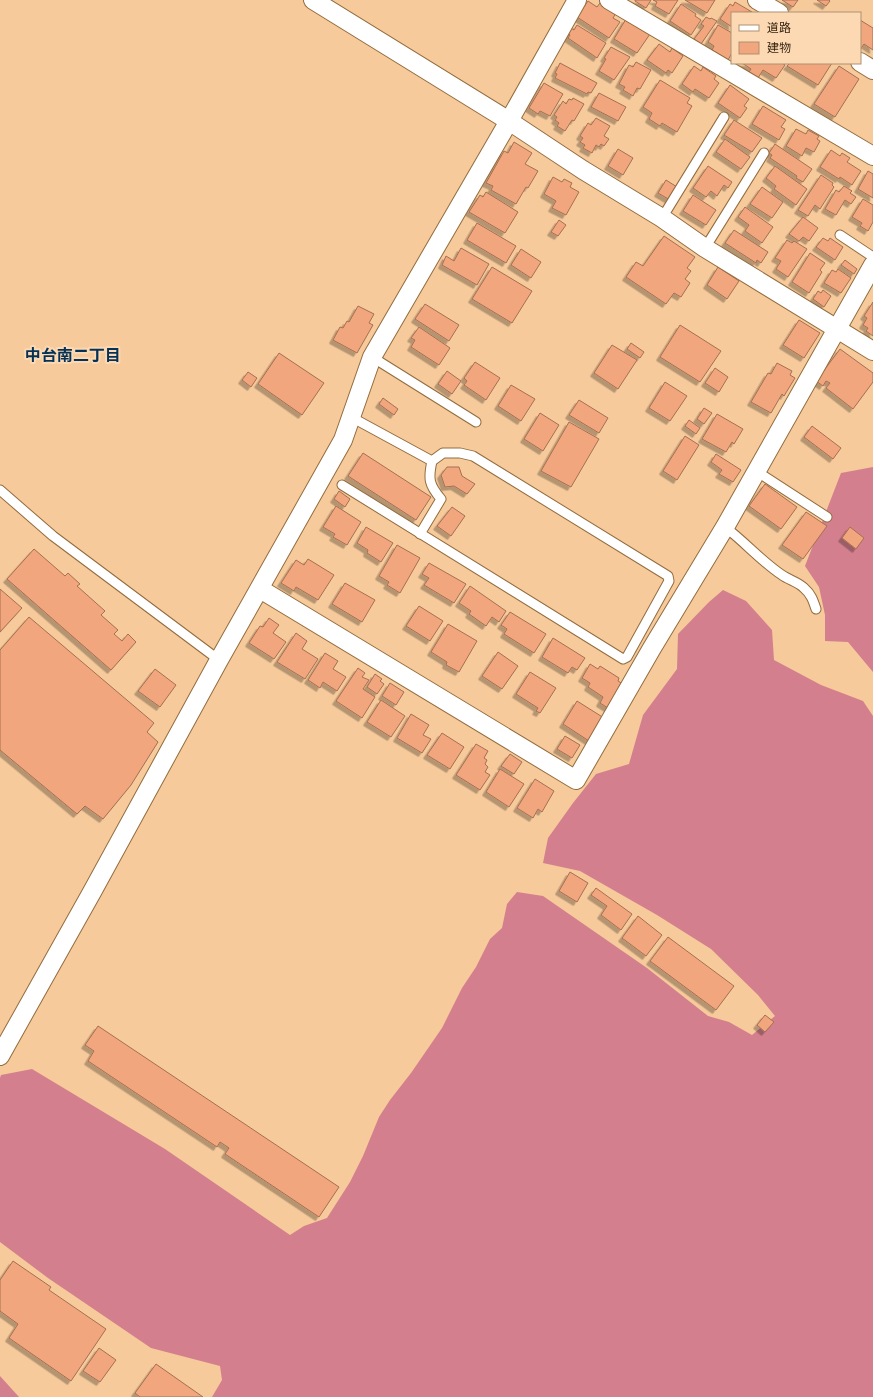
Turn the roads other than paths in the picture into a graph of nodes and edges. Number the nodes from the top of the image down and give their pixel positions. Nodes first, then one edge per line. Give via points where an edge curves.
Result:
1 (312, 0) edge
2 (576, 0) edge
3 (609, 0) edge
4 (757, 0) edge
5 (777, 12) edge
6 (861, 63) edge
7 (873, 70) edge
8 (724, 117) dead end
9 (509, 121) junction
10 (764, 153) dead end
11 (873, 156) edge
12 (662, 218) junction
13 (840, 235) dead end
14 (705, 248) junction
15 (873, 257) edge
16 (873, 266) edge
17 (838, 329) junction
18 (873, 351) edge
19 (372, 357) junction
20 (351, 417) junction
21 (476, 422) dead end
22 (432, 461) junction
23 (756, 471) junction
24 (342, 485) dead end
25 (0, 490) edge
26 (827, 517) dead end
27 (726, 527) junction
28 (420, 534) junction
29 (260, 589) junction
30 (816, 609) dead end
31 (219, 660) junction
32 (0, 1056) edge

1 - 9 street
2 - 9 street
3 - 11 street
4 - 5 street
6 - 7 street
8 - 12 lane
9 - 12 street
9 - 19 street
10 - 14 lane
12 - 14 street
13 - 15 lane
14 - 17 street
16 - 17 street
17 - 18 street
17 - 23 street
19 - 20 street
19 - 21 lane
20 - 22 lane
20 - 29 street via 343,440
22 - 28 lane via 432,488 441,499
22 - 28 lane via 443,454 460,453 473,456 668,576 669,581 627,657 623,659
23 - 26 lane
23 - 27 street
24 - 28 lane
25 - 31 lane via 53,536
27 - 29 street via 576,780
27 - 30 lane via 783,576 803,586 812,597
29 - 31 street
31 - 32 street

